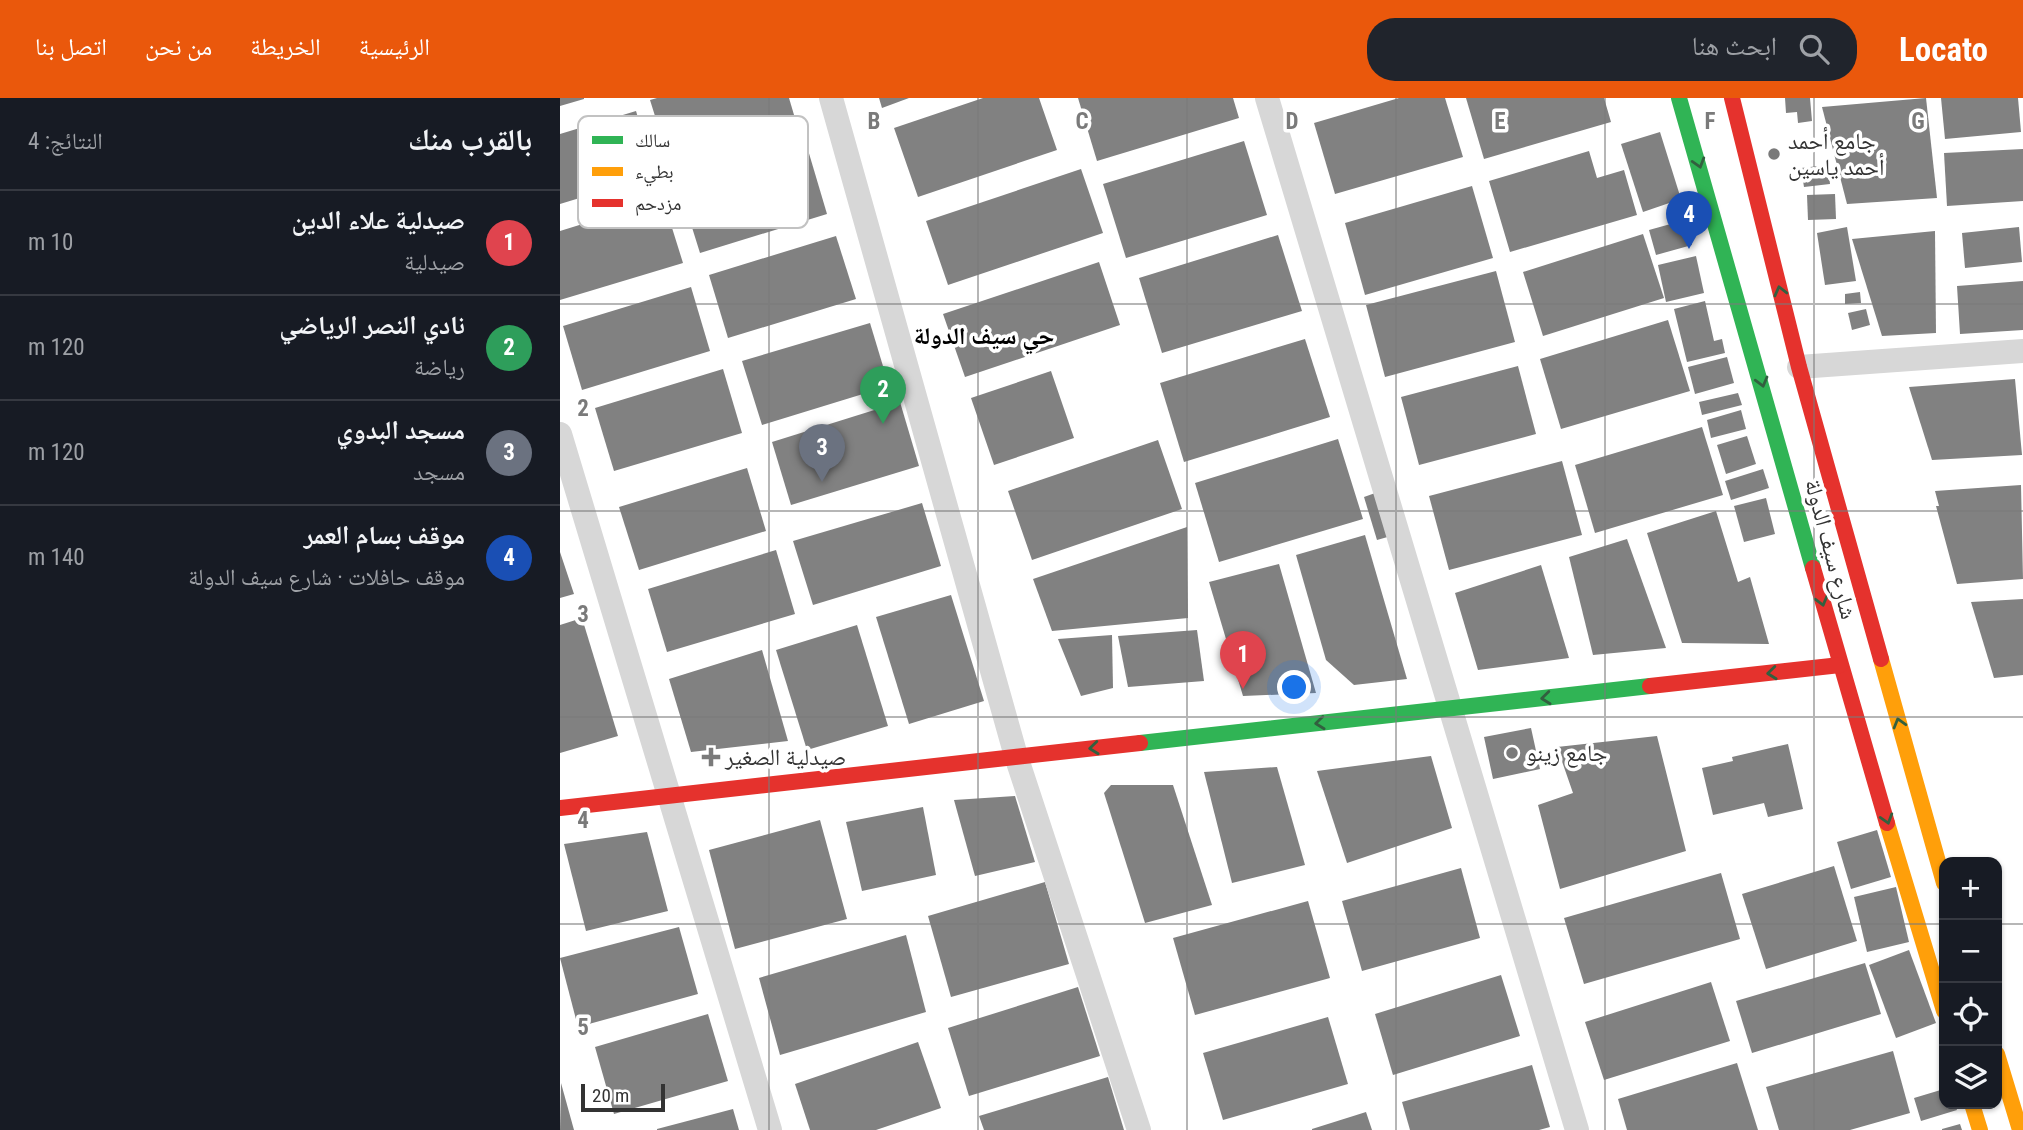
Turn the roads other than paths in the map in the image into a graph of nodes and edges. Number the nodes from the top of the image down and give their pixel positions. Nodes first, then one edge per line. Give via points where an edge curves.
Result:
1 (831, 98) edge
2 (1267, 98) edge
3 (1679, 98) edge
4 (1732, 98) edge
5 (2023, 351) edge
6 (1799, 368) junction
7 (560, 434) edge
8 (1840, 665) junction
9 (1449, 708) junction
10 (1016, 757) junction
11 (667, 796) junction
12 (560, 808) edge
13 (1939, 865) edge
14 (1939, 994) edge
15 (2002, 1071) edge
16 (1974, 1109) edge
17 (770, 1130) edge
18 (1139, 1130) edge
19 (1577, 1130) edge
20 (1980, 1130) edge
21 (2020, 1130) edge

1 - 10 street
2 - 9 street
3 -> 8 main road, شارع سيف الدولة
6 -> 4 main road, شارع سيف الدولة
5 - 6 street
13 -> 6 main road, شارع سيف الدولة
7 - 11 street
8 -> 9 main road
8 -> 14 main road, شارع سيف الدولة
9 -> 10 main road
9 - 19 street
10 - 11 main road
10 - 18 street
11 - 12 main road
11 - 17 street
15 - 21 main road
16 - 20 main road

